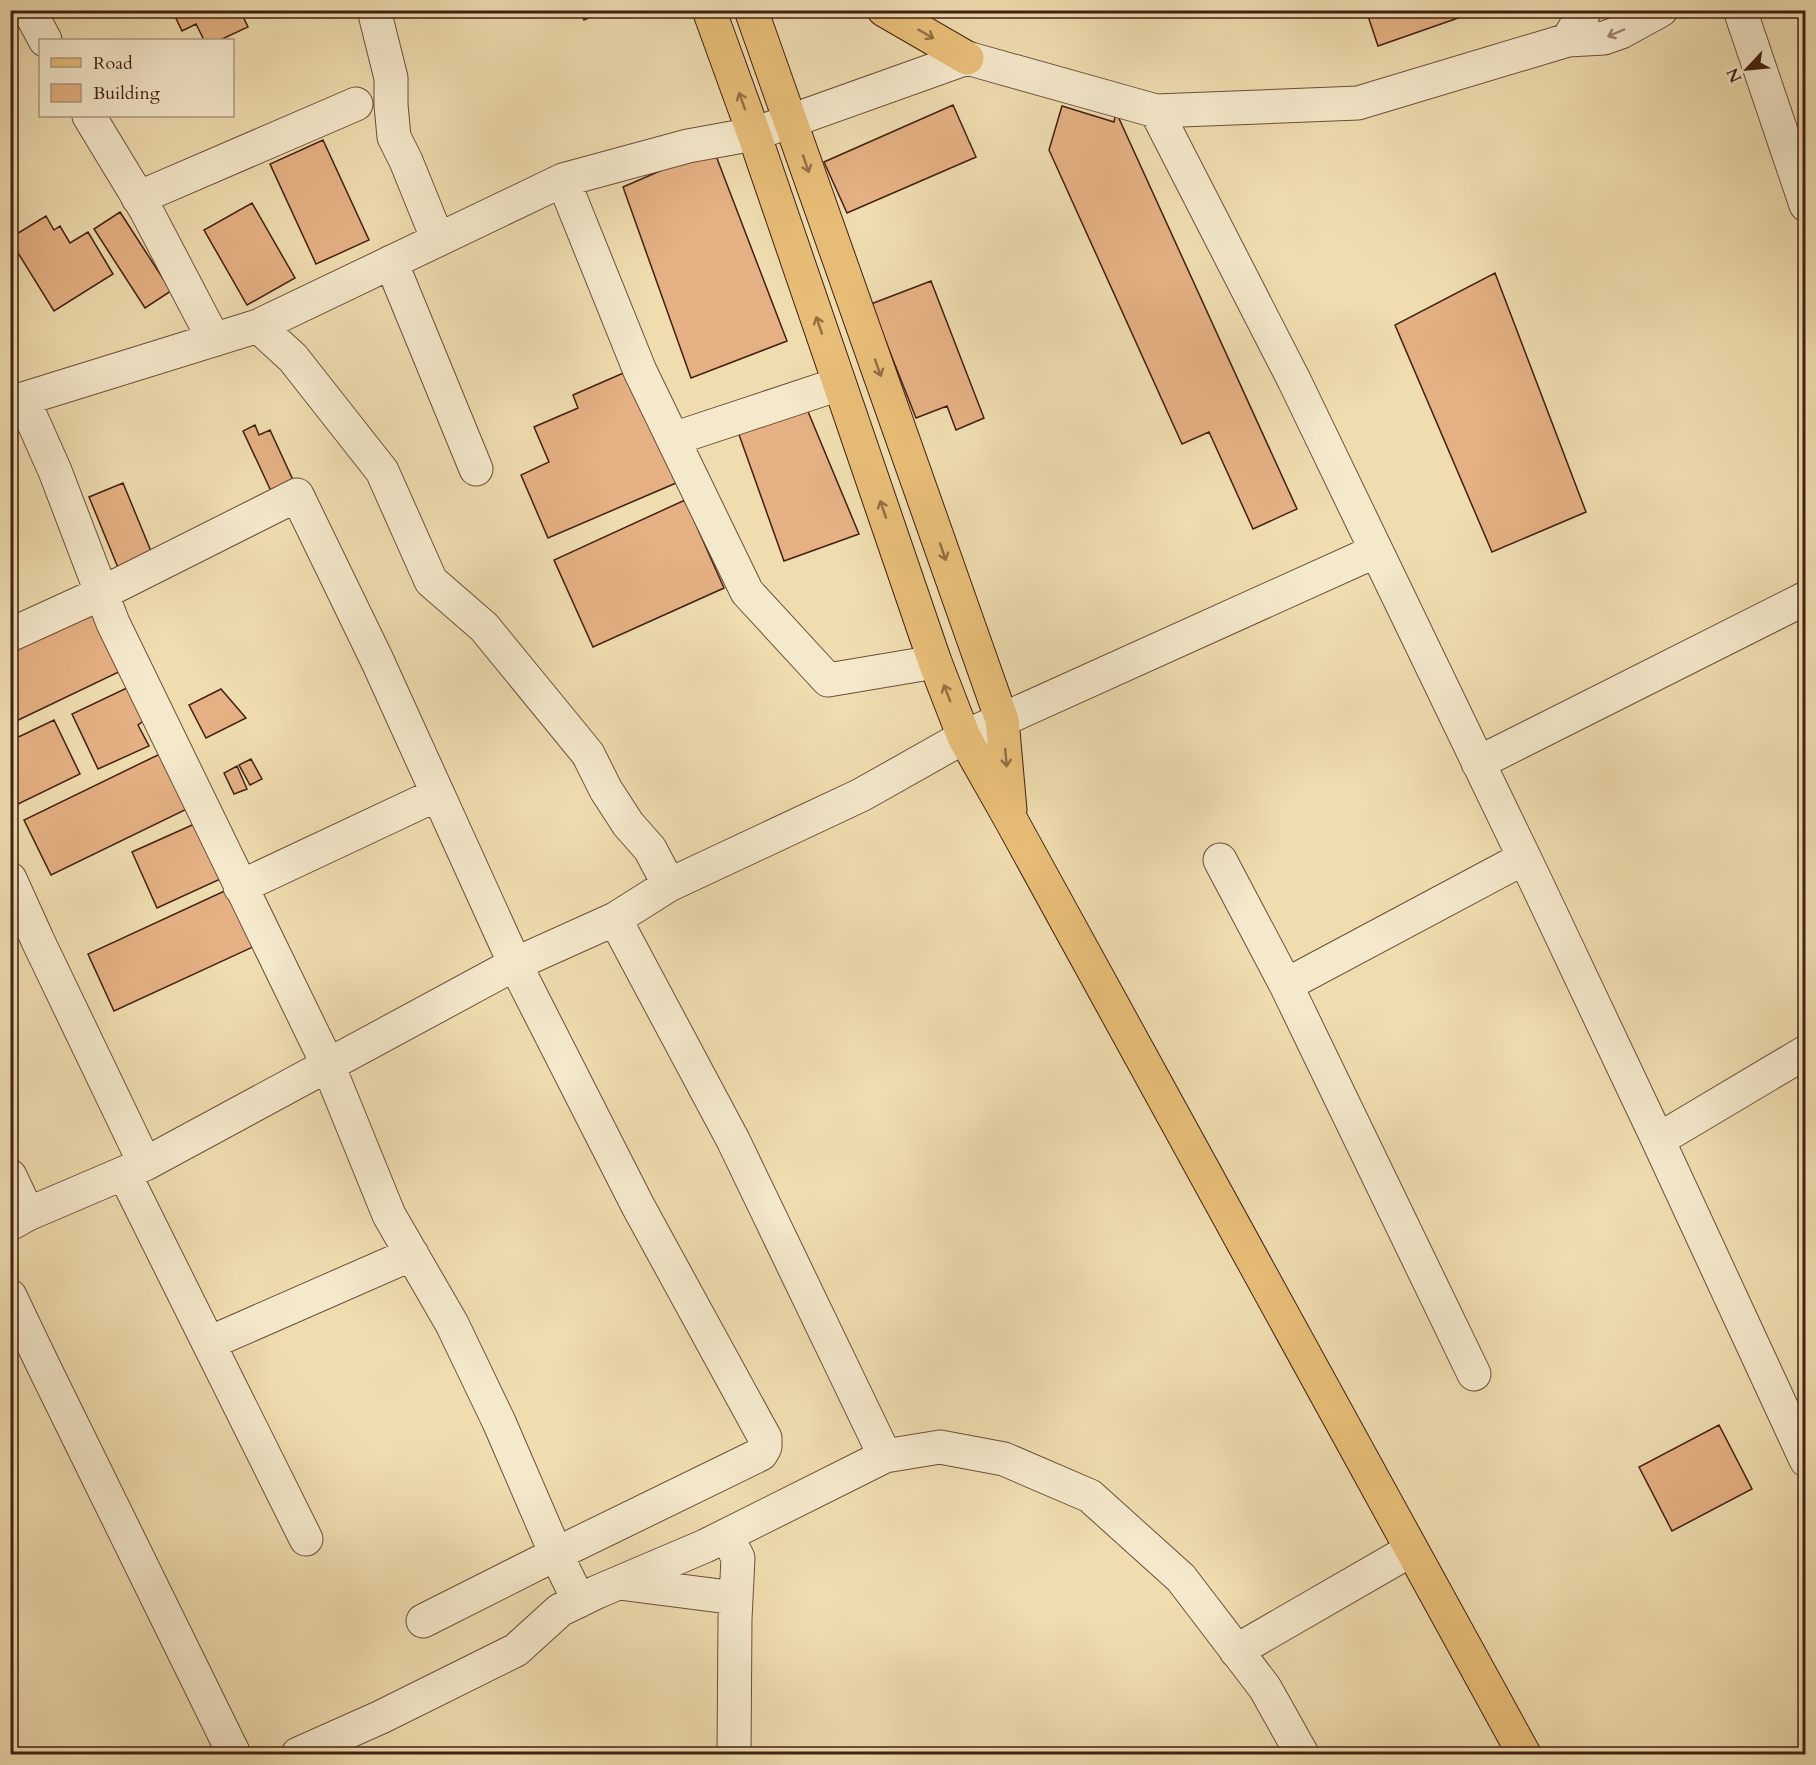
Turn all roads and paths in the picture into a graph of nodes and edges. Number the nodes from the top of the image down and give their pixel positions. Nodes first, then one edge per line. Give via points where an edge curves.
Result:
1 (29, 10) edge
2 (374, 10) edge
3 (709, 10) edge
4 (751, 10) edge
5 (884, 10) edge
6 (1585, 10) edge
7 (1661, 10) edge
8 (1740, 10) edge
9 (44, 39) edge
10 (1568, 40) junction
11 (967, 58) junction
12 (356, 104) dead end
13 (1156, 111) junction
14 (90, 117) edge
15 (791, 122) junction
16 (754, 134) junction
17 (563, 180) junction
18 (138, 198) junction
19 (1806, 205) edge
20 (438, 240) junction
21 (391, 262) junction
22 (258, 326) junction
23 (214, 340) junction
24 (839, 384) junction
25 (17, 401) edge
26 (673, 439) junction
27 (476, 469) dead end
28 (1376, 551) junction
29 (102, 593) junction
30 (1806, 598) edge
31 (10, 635) edge
32 (935, 662) junction
33 (1002, 720) junction
34 (964, 737) junction
35 (1478, 763) junction
36 (438, 794) junction
37 (1011, 820) junction
38 (1524, 858) junction
39 (1220, 860) dead end
40 (10, 879) edge
41 (669, 885) junction
42 (240, 887) junction
43 (615, 919) junction
44 (515, 964) junction
45 (1286, 985) junction
46 (1806, 1052) edge
47 (328, 1065) junction
48 (1658, 1140) junction
49 (135, 1169) junction
50 (10, 1176) edge
51 (19, 1219) edge
52 (412, 1254) junction
53 (10, 1296) edge
54 (208, 1343) junction
55 (1474, 1374) dead end
56 (885, 1456) junction
57 (1806, 1460) edge
58 (727, 1536) junction
59 (306, 1539) dead end
60 (1411, 1550) junction
61 (556, 1554) junction
62 (618, 1583) junction
63 (736, 1598) junction
64 (579, 1601) junction
65 (423, 1621) dead end
66 (1236, 1651) junction
67 (234, 1755) edge
68 (297, 1755) edge
69 (734, 1755) edge
70 (1302, 1755) edge
71 (1524, 1755) edge

1 - 9 street
2 - 20 street via 391,78 394,137
16 -> 3 main road
4 - 15 main road
5 -> 11 main road
6 - 10 street
7 -> 10 street via 1604,38
8 - 19 street
10 - 13 street via 1358,103
11 - 13 street
11 - 15 street
12 - 18 street
13 - 28 street via 1294,380
14 - 18 street
15 - 16 street
15 -> 33 main road
16 - 17 street via 688,146
24 -> 16 main road
17 - 20 street
17 - 26 street via 640,371
18 - 23 street
20 - 21 street
21 - 22 street
21 - 27 street
22 - 23 street
22 - 41 street via 293,358 382,471 431,581 484,627 588,754 606,790 650,849
23 - 25 street
24 - 26 street
32 -> 24 main road
25 - 29 street via 55,471
26 - 32 street via 747,592 828,680
28 - 33 street
28 - 35 street
29 - 31 street
29 - 36 street via 297,495
29 - 42 street
30 - 35 street
34 -> 32 main road
33 - 34 street
33 -> 37 main road
34 - 37 main road
34 - 41 street via 861,795
35 - 38 street
36 - 42 street
36 - 44 street
37 - 60 main road
38 - 45 street
38 - 48 street
39 - 45 street
40 - 49 street
41 - 43 street
42 - 47 street
43 - 44 street
43 - 56 street via 733,1140
44 - 47 street
44 - 61 street via 638,1206 765,1438 761,1454
45 - 55 street
46 - 48 street
47 - 49 street
47 - 52 street via 389,1215
48 - 57 street
49 - 51 street
49 - 54 street
50 - 51 street
52 - 54 street
52 - 61 street via 452,1324
53 - 67 street
54 - 59 street
56 - 58 street
56 - 66 street via 940,1447 1004,1459 1090,1496 1181,1578
58 - 62 street
58 - 63 street via 738,1558
60 - 66 street
60 - 71 main road
61 - 64 street
61 - 65 street
62 - 63 street
62 - 64 street
63 - 69 street
64 - 68 street via 560,1610 516,1650
66 - 70 street via 1265,1688

